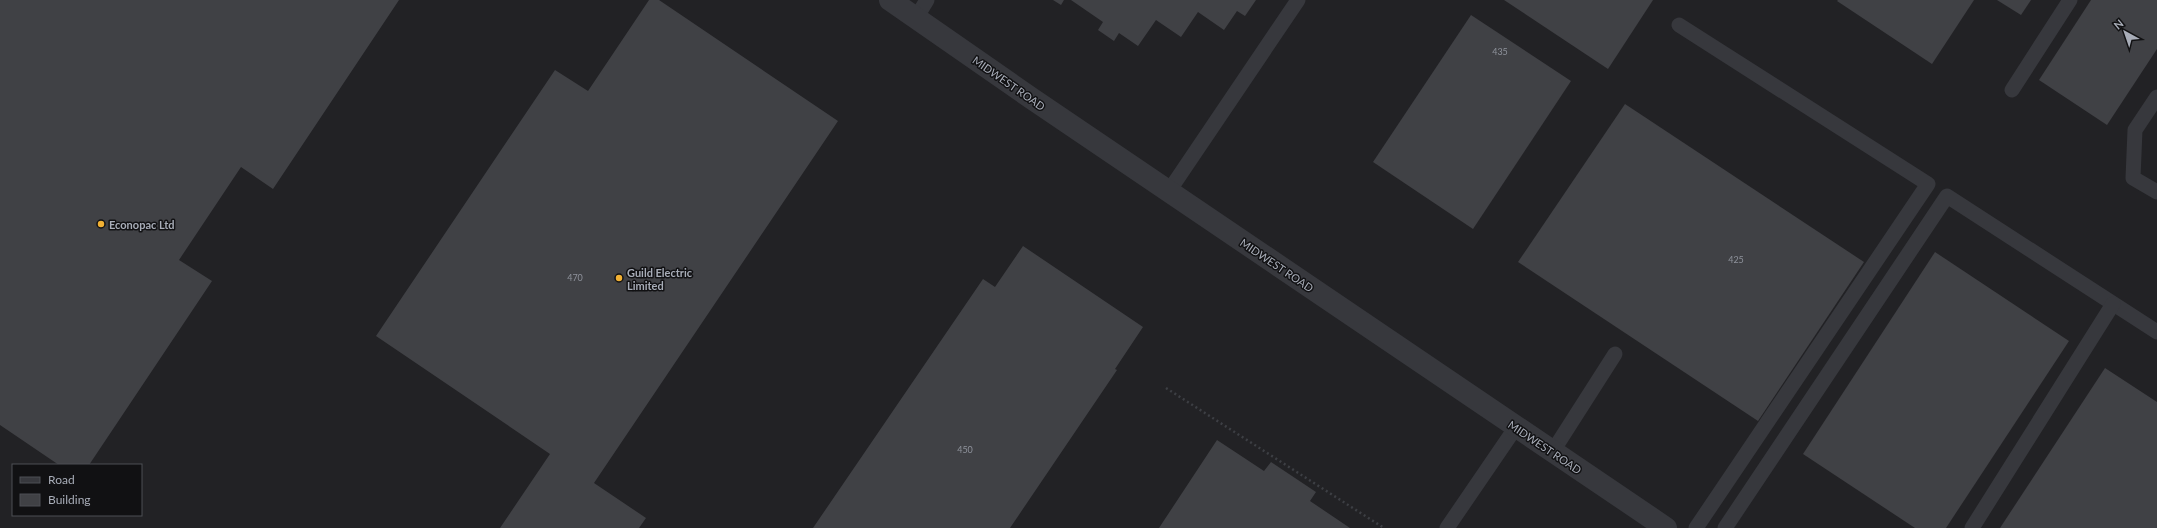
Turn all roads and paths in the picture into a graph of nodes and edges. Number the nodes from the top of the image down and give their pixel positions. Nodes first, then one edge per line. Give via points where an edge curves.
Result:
1 (890, 0) edge
2 (927, 0) edge
3 (1298, 0) edge
4 (2070, 0) edge
5 (916, 18) junction
6 (1679, 24) dead end
7 (2012, 90) dead end
8 (2157, 97) edge
9 (1169, 192) junction
10 (2157, 192) edge
11 (2113, 304) junction
12 (2157, 332) edge
13 (1615, 354) dead end
14 (1166, 388) dead end
15 (1516, 428) junction
16 (1553, 451) junction
17 (1741, 460) junction
18 (1762, 473) junction
19 (1384, 528) edge
20 (1447, 528) edge
21 (1666, 528) edge
22 (1696, 528) edge
23 (1725, 528) edge
24 (1972, 528) edge

1 - 5 street, MIDWEST ROAD
2 - 5 lane
3 - 9 lane
4 - 7 lane
5 - 9 street, MIDWEST ROAD
6 - 17 lane via 1928,184
8 - 10 lane via 2135,130 2134,178
9 - 15 street, MIDWEST ROAD
11 - 12 lane
11 - 18 lane via 1947,196
11 - 24 lane
13 - 16 lane
14 - 19 path
15 - 16 street, MIDWEST ROAD
15 - 20 lane
16 - 21 street, MIDWEST ROAD
17 - 18 lane
17 - 22 lane
18 - 23 lane

